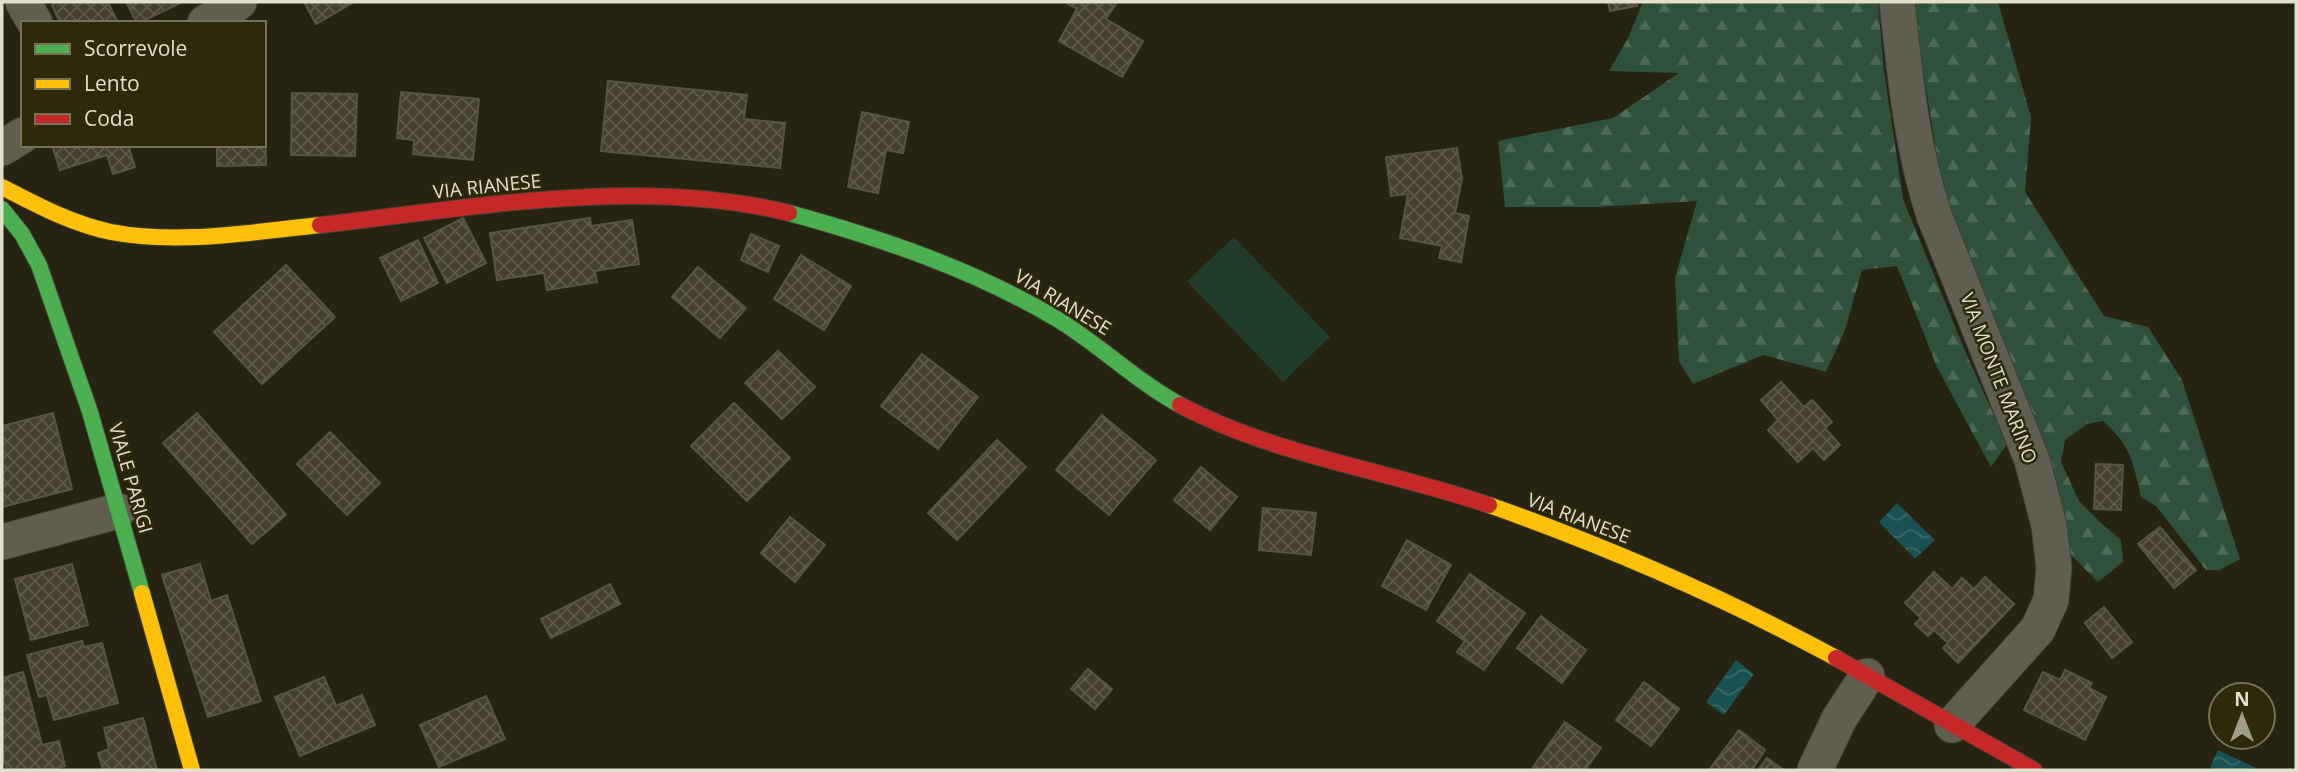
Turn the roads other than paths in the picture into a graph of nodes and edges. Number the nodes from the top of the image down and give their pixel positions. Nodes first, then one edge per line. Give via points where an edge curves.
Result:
1 (23, 2) edge
2 (1897, 2) edge
3 (34, 21) edge
4 (21, 136) edge
5 (2, 148) edge
6 (2, 187) edge
7 (2, 209) edge
8 (118, 511) junction
9 (2, 542) edge
10 (1867, 676) junction
11 (1952, 724) junction
12 (192, 770) edge
13 (1815, 770) edge
14 (2034, 770) edge

1 - 3 street
2 - 11 street, VIA MONTE MARINO via 1911,123 1923,180 2032,460 2047,514 2054,568 2052,600 2038,629
4 - 5 street
6 - 10 main road, VIA RIANESE via 81,224 149,235 246,232 607,197 711,199 794,215 866,236 985,281 1061,321 1149,386 1197,414 1277,444 1453,494 1541,525 1732,605
7 - 8 main road, VIALE PARIGI via 22,234 44,278
8 - 9 street
8 - 12 main road, VIALE PARIGI
10 - 11 main road, VIA RIANESE
10 - 13 street via 1839,719
11 - 14 main road, VIA RIANESE

